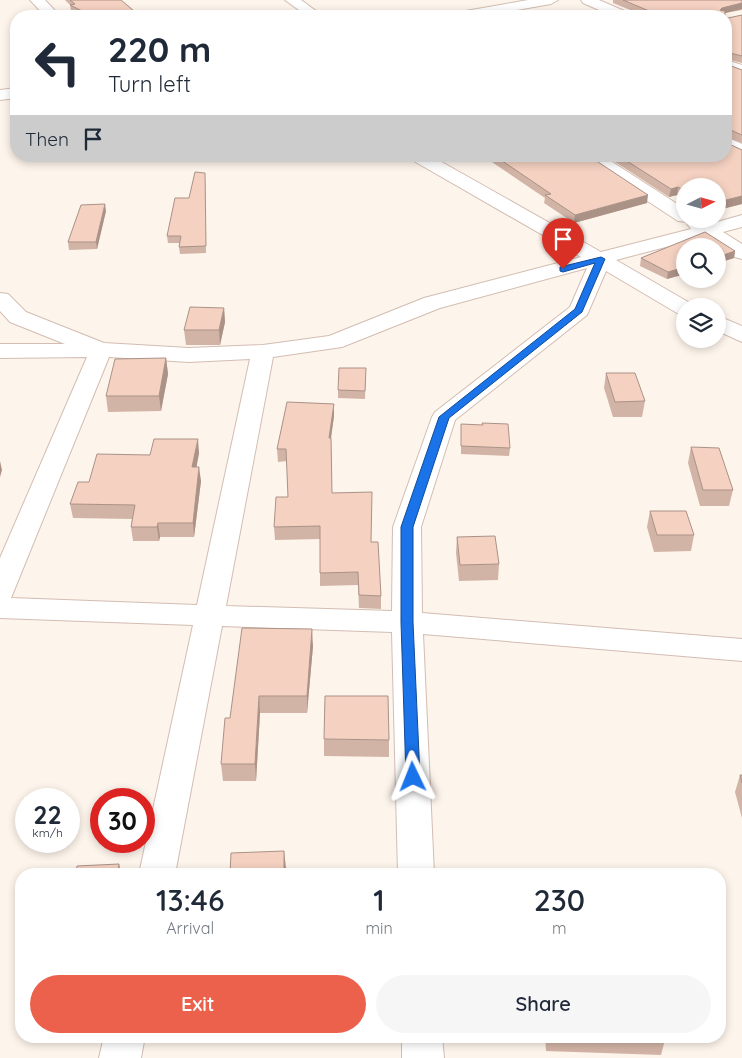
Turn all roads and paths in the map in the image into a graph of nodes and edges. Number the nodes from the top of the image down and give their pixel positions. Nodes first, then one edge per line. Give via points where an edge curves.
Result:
1 (36, 0) edge
2 (292, 0) edge
3 (459, 0) edge
4 (551, 0) edge
5 (588, 0) edge
6 (47, 10) edge
7 (307, 10) edge
8 (478, 10) edge
9 (504, 10) edge
10 (610, 10) edge
11 (429, 162) edge
12 (600, 162) edge
13 (676, 211) edge
14 (742, 221) edge
15 (704, 228) edge
16 (707, 230) junction
17 (742, 253) edge
18 (601, 259) junction
19 (0, 299) edge
20 (676, 303) edge
21 (726, 327) edge
22 (742, 335) edge
23 (101, 350) junction
24 (0, 351) edge
25 (263, 352) junction
26 (0, 592) edge
27 (0, 608) edge
28 (210, 616) junction
29 (407, 622) junction
30 (742, 650) edge
31 (159, 868) edge
32 (416, 868) edge
33 (123, 1043) edge
34 (422, 1043) edge
35 (120, 1058) edge
36 (423, 1058) edge

1 - 6 street
2 - 7 street
3 - 8 street
4 - 9 street
5 - 10 street
11 - 18 street
12 - 13 street
14 - 16 street
15 - 16 street
16 - 17 street
16 - 18 street
18 - 20 street
18 - 25 street via 432,303 334,342
18 - 29 street via 579,310 444,417 407,527
19 - 23 street via 18,317
21 - 22 street
23 - 24 street
23 - 25 street via 189,355
23 - 26 street
25 - 28 street
27 - 28 street
28 - 29 street
28 - 31 street
29 - 30 street
29 - 32 street
33 - 35 street
34 - 36 street

